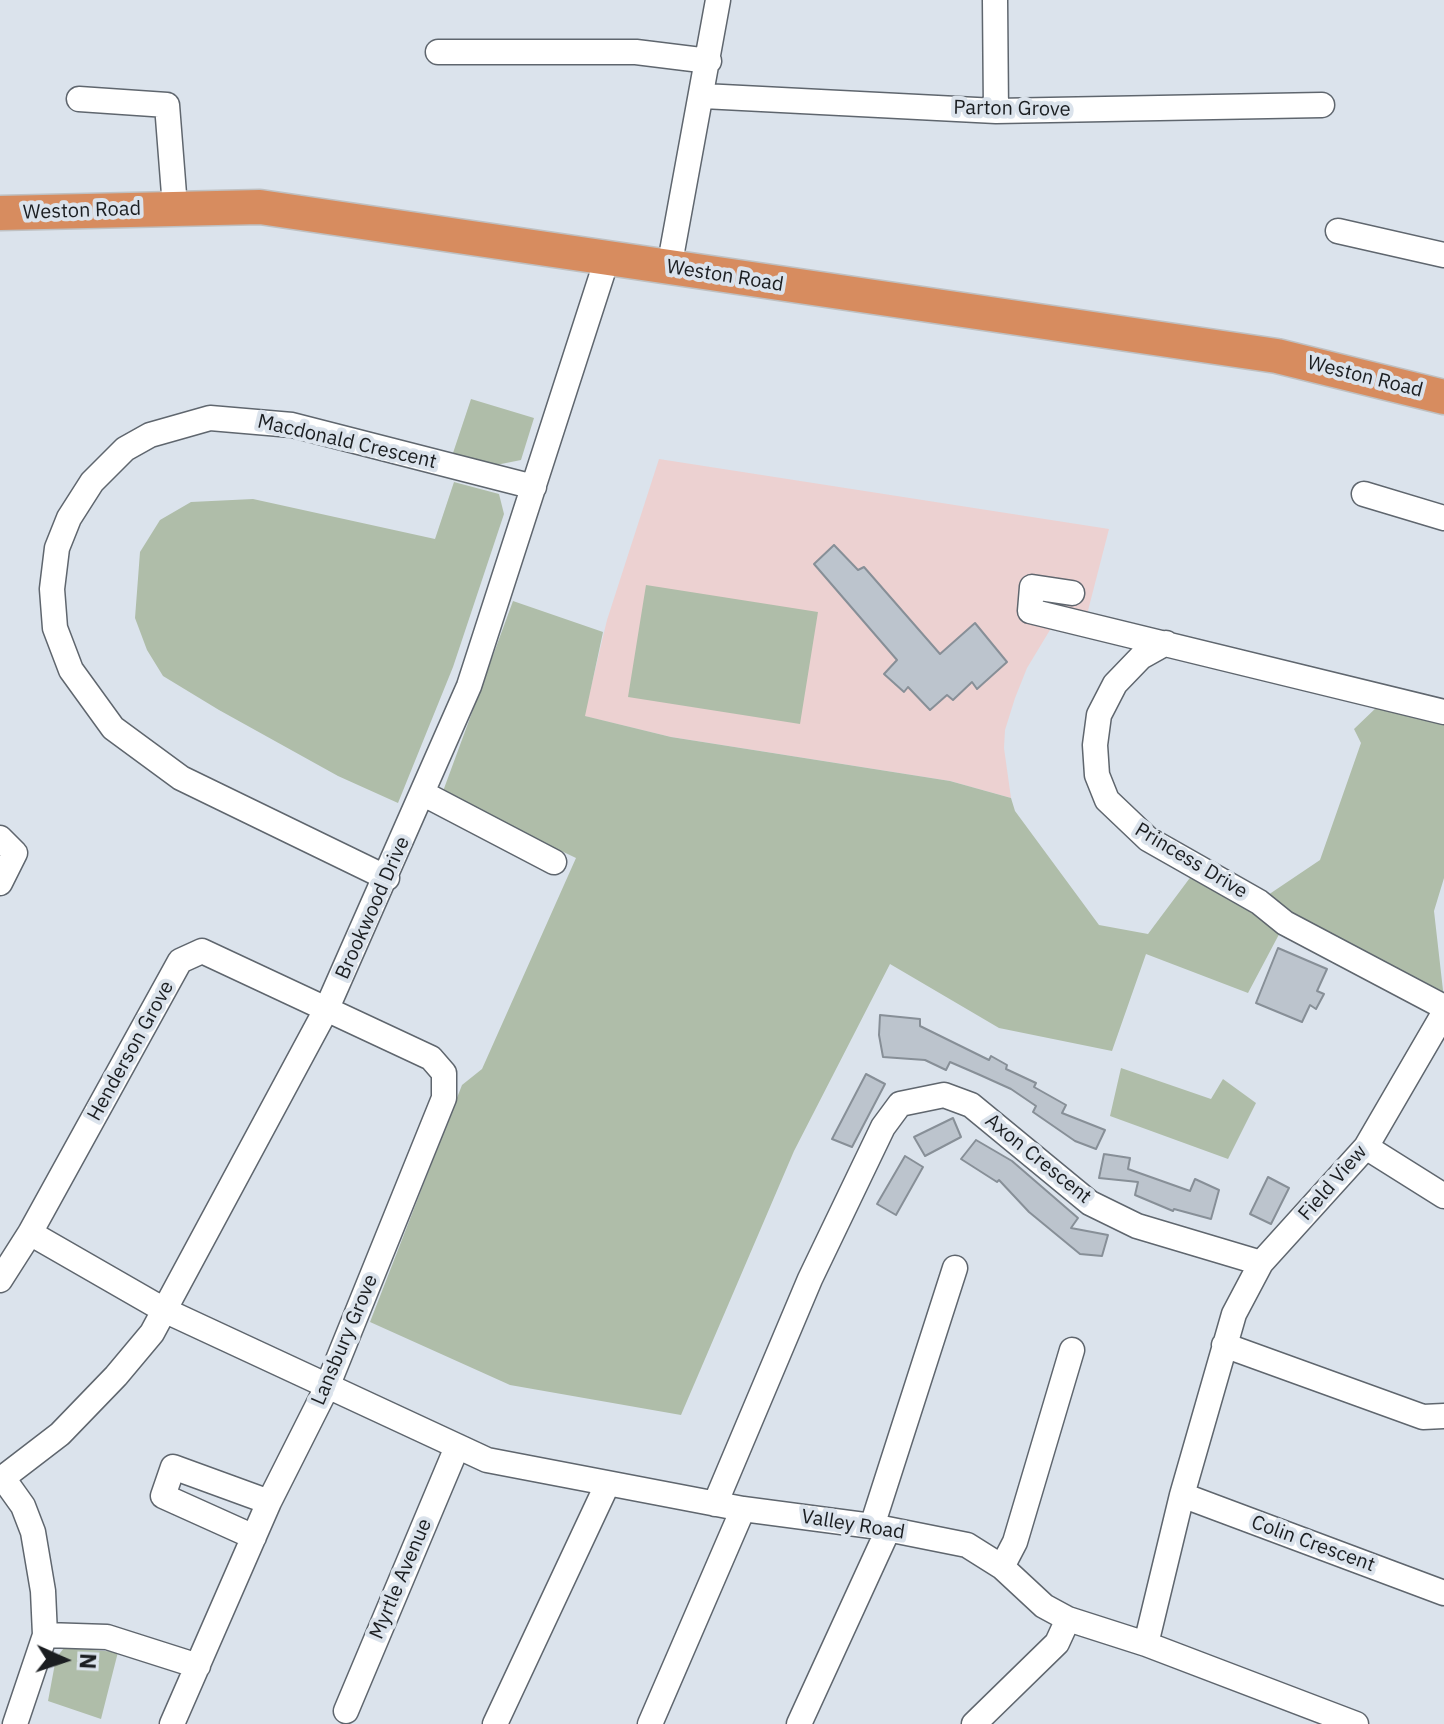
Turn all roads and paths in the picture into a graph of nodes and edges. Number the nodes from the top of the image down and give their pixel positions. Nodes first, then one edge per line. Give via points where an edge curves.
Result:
1 (718, 0) edge
2 (995, 0) edge
3 (438, 52) dead end
4 (709, 61) junction
5 (703, 96) junction
6 (79, 99) dead end
7 (1322, 106) dead end
8 (996, 111) junction
9 (175, 207) junction
10 (0, 213) edge
11 (1338, 231) dead end
12 (1444, 255) edge
13 (607, 259) junction
14 (669, 268) junction
15 (1444, 397) edge
16 (534, 487) junction
17 (1364, 494) dead end
18 (1444, 518) edge
19 (1072, 593) dead end
20 (1166, 643) junction
21 (1444, 712) edge
22 (424, 794) junction
23 (8, 846) edge
24 (554, 862) dead end
25 (387, 878) junction
26 (0, 883) edge
27 (327, 1008) junction
28 (1444, 1010) edge
29 (1366, 1147) junction
30 (1444, 1196) edge
31 (30, 1233) junction
32 (1261, 1263) junction
33 (955, 1268) dead end
34 (0, 1280) edge
35 (164, 1310) junction
36 (1224, 1345) junction
37 (1072, 1350) dead end
38 (327, 1387) junction
39 (1444, 1416) edge
40 (457, 1447) junction
41 (1, 1479) edge
42 (607, 1485) junction
43 (1182, 1495) junction
44 (269, 1502) junction
45 (715, 1504) junction
46 (743, 1509) junction
47 (880, 1528) junction
48 (254, 1537) junction
49 (1002, 1567) junction
50 (1444, 1593) edge
51 (1068, 1619) junction
52 (45, 1635) junction
53 (1146, 1644) junction
54 (198, 1666) junction
55 (346, 1711) dead end
56 (15, 1724) edge
57 (172, 1724) edge
58 (495, 1724) edge
59 (650, 1724) edge
60 (799, 1724) edge
61 (974, 1724) edge
62 (1356, 1724) edge

1 - 4 street
2 - 8 street
3 - 4 street via 636,52
4 - 5 street
5 - 8 street, Parton Grove
5 - 14 street
6 - 9 street via 167,105
7 - 8 street, Parton Grove
9 - 10 highway, Weston Road
9 - 13 highway, Weston Road via 260,207
11 - 12 street
13 - 14 highway, Weston Road
13 - 16 street, Brookwood Drive
14 - 15 highway, Weston Road via 1277,356
16 - 22 street, Brookwood Drive via 469,686
16 - 25 street, Macdonald Crescent via 292,425 210,418 150,435 125,449 92,482 57,548 55,628 71,670 113,728 181,778
17 - 18 street
19 - 20 street via 1032,587 1030,611
20 - 21 street
20 - 28 street, Princess Drive via 1115,684 1099,715 1097,775 1107,800 1148,839 1254,899 1285,923
22 - 24 street
22 - 25 street, Brookwood Drive
23 - 26 street
25 - 27 street, Brookwood Drive
27 - 31 street, Henderson Grove via 202,951 180,961
27 - 35 street, Brookwood Drive
27 - 38 street, Lansbury Grove via 431,1058 444,1073 444,1098
28 - 29 street, Field View
29 - 30 street
29 - 32 street, Field View
31 - 34 street, Henderson Grove
31 - 35 street, Valley Road
32 - 36 street
32 - 45 street, Axon Crescent via 1137,1226 1090,1203 971,1105 944,1095 900,1104 883,1127 810,1279
33 - 47 street
35 - 38 street, Valley Road
35 - 41 street, Brookwood Drive via 116,1376 60,1434
36 - 39 street via 1423,1417
36 - 43 street
37 - 49 street via 1015,1542
38 - 40 street, Valley Road
38 - 44 street, Lansbury Grove
40 - 42 street, Valley Road via 487,1460
40 - 55 street, Myrtle Avenue
41 - 52 street via 23,1506 33,1532
42 - 45 street, Valley Road
42 - 58 street
43 - 50 street, Colin Crescent
43 - 53 street
44 - 48 street, Lansbury Grove
44 - 48 street via 173,1467 163,1496
45 - 46 street, Valley Road
46 - 47 street, Valley Road
46 - 59 street
47 - 49 street, Valley Road via 967,1545
47 - 60 street
48 - 54 street, Lansbury Grove
49 - 51 street, Valley Road via 1044,1606
51 - 53 street, Valley Road
51 - 61 street via 1057,1643
52 - 54 street via 107,1637
52 - 56 street
53 - 62 street, Valley Road
54 - 57 street, Lansbury Grove

